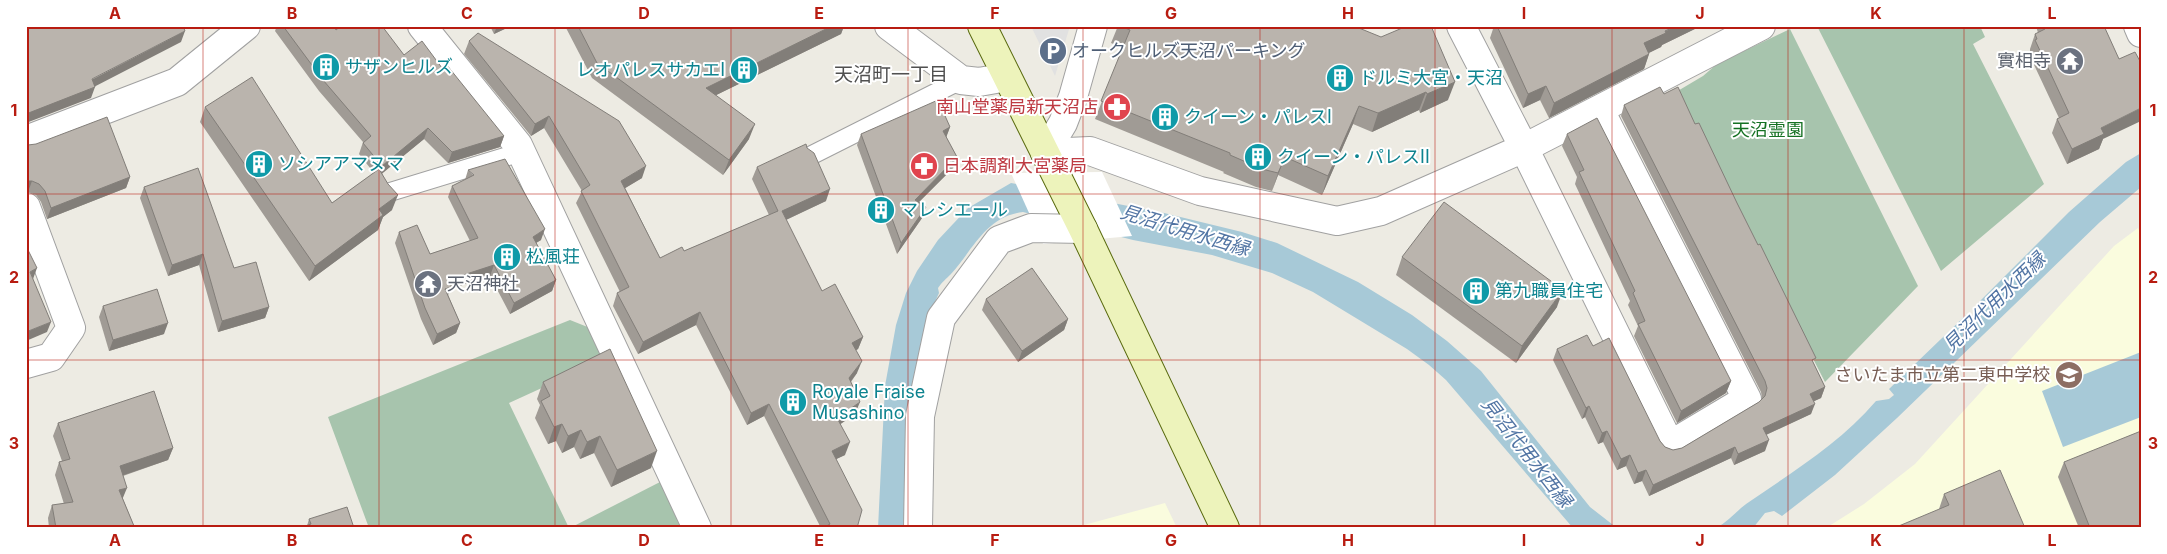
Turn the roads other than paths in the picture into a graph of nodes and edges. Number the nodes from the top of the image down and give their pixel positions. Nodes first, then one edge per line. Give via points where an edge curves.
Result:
1 (246, 26) edge
2 (422, 26) edge
3 (890, 26) edge
4 (982, 26) edge
5 (1093, 26) edge
6 (1461, 26) edge
7 (1761, 26) edge
8 (2138, 26) edge
9 (2141, 32) edge
10 (1007, 77) junction
11 (961, 80) junction
12 (1600, 110) junction
13 (26, 140) edge
14 (1524, 148) junction
15 (521, 152) junction
16 (812, 155) edge
17 (1049, 161) junction
18 (390, 192) edge
19 (26, 207) edge
20 (1084, 233) junction
21 (26, 364) edge
22 (697, 528) edge
23 (918, 528) edge
24 (1225, 528) edge

1 - 13 street via 177,82
2 - 15 street
3 - 11 street
4 - 10 street
5 - 17 street via 1073,97
6 - 14 street
7 - 12 street
8 - 9 street
10 - 11 street via 979,82
10 - 17 street
11 - 16 lane
12 - 14 street
12 - 14 street via 1747,399 1670,445
14 - 17 street via 1381,210 1337,221 1200,191 1090,151
15 - 18 lane
15 - 22 street
17 - 20 street
19 - 21 street via 70,328 51,356
20 - 23 street via 1031,228 999,240 941,318 920,416
20 - 24 street

